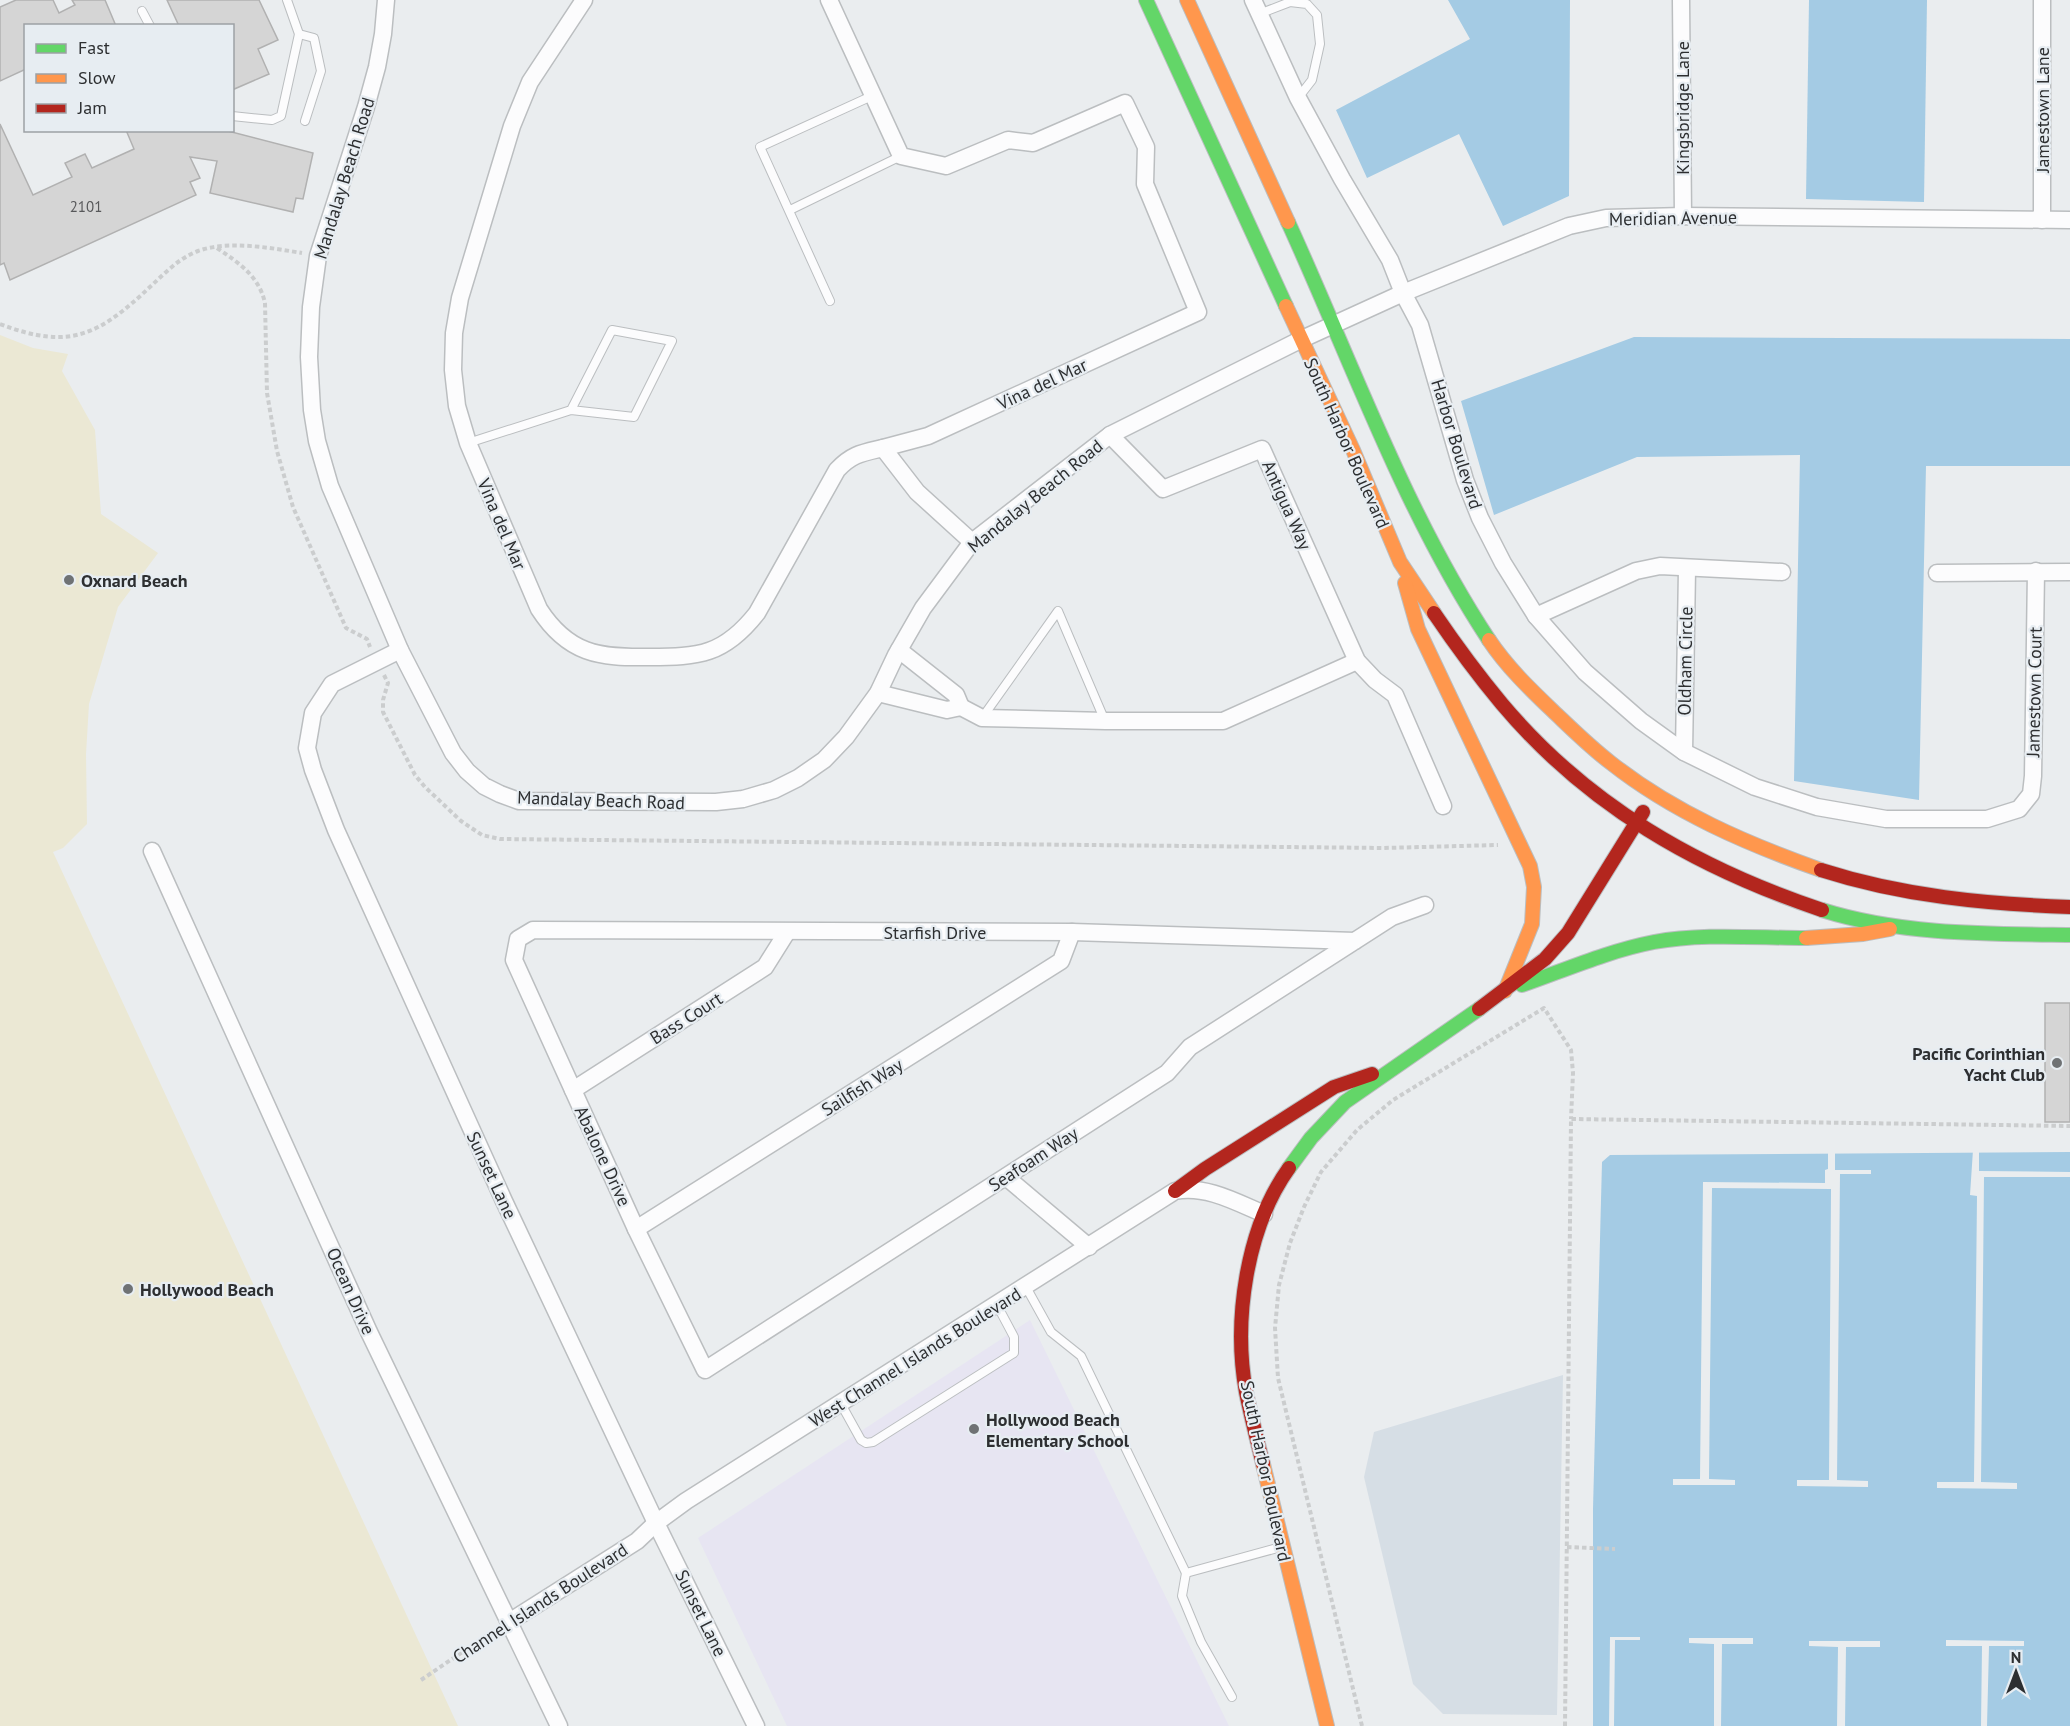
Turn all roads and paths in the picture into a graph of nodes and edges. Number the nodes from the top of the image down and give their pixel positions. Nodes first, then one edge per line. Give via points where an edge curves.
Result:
1 (288, 0) edge
2 (386, 0) edge
3 (584, 0) edge
4 (829, 0) edge
5 (1146, 0) edge
6 (1187, 0) edge
7 (1681, 0) edge
8 (2042, 0) edge
9 (1256, 7) edge
10 (142, 11) dead end
11 (149, 24) edge
12 (299, 34) junction
13 (874, 95) junction
14 (1298, 98) junction
15 (234, 116) edge
16 (305, 121) dead end
17 (902, 156) junction
18 (790, 210) junction
19 (1683, 216) junction
20 (2042, 220) junction
21 (2070, 220) edge
22 (217, 248) junction
23 (318, 256) junction
24 (1403, 293) junction
25 (830, 301) dead end
26 (0, 324) edge
27 (1334, 324) junction
28 (1300, 340) junction
29 (571, 410) junction
30 (1110, 435) junction
31 (468, 442) junction
32 (883, 448) junction
33 (972, 542) junction
34 (1399, 561) junction
35 (1687, 569) junction
36 (2036, 571) junction
37 (1782, 572) dead end
38 (2070, 572) edge
39 (1937, 573) dead end
40 (1536, 616) junction
41 (400, 650) junction
42 (899, 650) junction
43 (378, 661) junction
44 (1357, 661) junction
45 (944, 685) junction
46 (878, 693) junction
47 (932, 706) junction
48 (961, 707) junction
49 (982, 718) junction
50 (1106, 721) junction
51 (1684, 752) junction
52 (1653, 794) junction
53 (1443, 806) dead end
54 (2019, 809) joint
55 (1636, 824) junction
56 (1521, 845) junction
57 (152, 851) dead end
58 (1425, 905) dead end
59 (2070, 907) edge
60 (1900, 926) junction
61 (786, 932) junction
62 (1072, 932) junction
63 (2070, 935) edge
64 (518, 939) joint
65 (1355, 941) junction
66 (1505, 991) junction
67 (1394, 1067) junction
68 (573, 1090) junction
69 (1571, 1119) junction
70 (2070, 1126) edge
71 (1006, 1177) junction
72 (1175, 1191) junction
73 (1264, 1214) junction
74 (636, 1229) junction
75 (1089, 1247) junction
76 (1026, 1287) junction
77 (997, 1305) junction
78 (705, 1370) joint
79 (841, 1404) junction
80 (656, 1523) junction
81 (1282, 1547) junction
82 (1567, 1547) junction
83 (1615, 1549) dead end
84 (1186, 1573) junction
85 (508, 1622) junction
86 (421, 1680) dead end
87 (1232, 1697) dead end
88 (560, 1726) edge
89 (756, 1726) edge
90 (1327, 1726) edge
91 (1362, 1726) edge
92 (1565, 1726) edge

1 - 12 lane
2 - 23 street, Mandalay Beach Road via 372,87
3 - 31 street, Vina del Mar via 530,82 512,126 460,298 453,370 457,406
4 - 13 street
5 - 28 main road, South Harbor Boulevard
6 - 27 main road, South Harbor Boulevard
7 - 19 street, Kingsbridge Lane
8 - 20 street, Jamestown Lane
9 - 14 street, Harbor Boulevard
9 - 14 lane via 1307,4 1317,15 1320,44 1312,80
10 - 11 lane
12 - 15 lane via 281,116 272,120
12 - 16 lane via 314,38 321,71
13 - 17 street
13 - 18 lane via 760,147
14 - 24 street, Harbor Boulevard via 1390,260
17 - 18 lane
17 - 32 street, Vina del Mar via 946,166 1008,140 1033,143 1125,103 1146,147 1145,184 1197,312 928,436
18 - 25 lane
19 - 20 street, Meridian Avenue
19 - 24 street, Meridian Avenue via 1605,218 1569,226
20 - 21 street, Meridian Avenue
22 - 23 path via 255,246
22 - 26 path via 198,251 173,265 122,313 98,328 52,338
22 - 43 path via 247,270 262,289 267,393 277,451 293,507 346,628 367,639
23 - 41 street, Mandalay Beach Road via 309,357 317,441 330,486
24 - 27 street, Meridian Avenue
24 - 40 street, Harbor Boulevard via 1420,325 1465,480 1480,518
27 - 28 street, Meridian Avenue
27 - 52 main road, South Harbor Boulevard via 1403,484 1448,575 1496,650 1591,748
28 - 30 street, Mandalay Beach Road
28 - 34 main road, South Harbor Boulevard via 1344,429
29 - 29 lane via 612,330 672,341 634,417
29 - 31 lane
30 - 33 street, Mandalay Beach Road
30 - 44 street, Antigua Way via 1163,489 1262,449
31 - 32 street, Vina del Mar via 538,609 548,624 584,651 617,658 706,653 744,629 757,613 837,470 857,453
32 - 33 street via 917,492
33 - 42 street, Mandalay Beach Road via 923,608
34 - 55 main road, South Harbor Boulevard via 1479,678 1510,715 1595,795
34 - 56 main road via 1418,629
35 - 37 street
35 - 40 street via 1660,566 1636,571
35 - 51 street, Oldham Circle
36 - 38 street
36 - 39 street
36 - 54 street, Jamestown Court via 2033,776 2031,794
40 - 51 street, Harbor Boulevard via 1585,672
41 - 43 street, Sunset Lane
41 - 46 street, Mandalay Beach Road via 453,753 467,771 484,786 519,801 716,802 774,790 824,760
42 - 45 street
42 - 46 street, Mandalay Beach Road
43 - 56 path via 388,683 383,712 415,775 461,821 482,834 500,839 1384,848
43 - 80 street, Sunset Lane via 332,684 313,713 307,748 313,770 336,830 504,1201
44 - 50 street via 1223,721
44 - 53 street, Antigua Way via 1395,695
45 - 47 street
45 - 48 street via 956,695
46 - 47 street
47 - 48 street via 947,710
48 - 49 street
49 - 50 street
49 - 50 lane via 1058,611
51 - 54 street, Harbor Boulevard via 1755,787 1817,807 1886,819 1987,819
52 - 55 main road, West Channel Islands Boulevard
52 - 59 main road via 1724,834 1848,879 1914,894
55 - 60 main road via 1702,863 1758,888 1832,913
55 - 66 main road, West Channel Islands Boulevard via 1568,933
56 - 66 main road via 1534,887 1532,924
57 - 85 street, Ocean Drive via 369,1332
58 - 65 street, Seafoam Way via 1392,916
60 - 63 main road
60 - 66 main road via 1863,935 1674,939 1625,948
61 - 62 street, Starfish Drive
61 - 64 street, Starfish Drive via 533,930
61 - 68 street, Bass Court via 765,968
62 - 65 street, Starfish Drive
62 - 74 street, Sailfish Way via 1061,961
64 - 68 street, Abalone Drive via 514,960
65 - 71 street, Seafoam Way via 1190,1047 1167,1073
66 - 67 main road, West Channel Islands Boulevard
67 - 72 main road, West Channel Islands Boulevard via 1334,1087
67 - 73 main road, West Channel Islands Boulevard via 1346,1102 1311,1137 1282,1178
68 - 74 street, Abalone Drive
69 - 70 path
69 - 82 path
69 - 91 path via 1571,1050 1544,1008 1393,1100 1357,1130 1321,1172 1290,1243 1279,1285 1275,1328 1278,1378
71 - 75 street
71 - 78 street, Seafoam Way
72 - 73 street via 1207,1191
72 - 75 street, West Channel Islands Boulevard
73 - 81 main road, South Harbor Boulevard via 1243,1300 1242,1347 1246,1391
74 - 78 street, Abalone Drive
75 - 76 street, West Channel Islands Boulevard
76 - 77 street, West Channel Islands Boulevard
76 - 84 lane via 1051,1332 1081,1356
77 - 79 street, West Channel Islands Boulevard
77 - 79 lane via 1015,1345 1014,1353 990,1369 873,1442 861,1440
79 - 80 street, West Channel Islands Boulevard
80 - 85 street, Channel Islands Boulevard via 638,1541
80 - 89 street, Sunset Lane
81 - 84 lane
81 - 90 main road, South Harbor Boulevard
82 - 83 path
82 - 92 path
84 - 87 lane via 1182,1596 1201,1642
85 - 86 path, Channel Islands Boulevard
85 - 88 street, Ocean Drive

